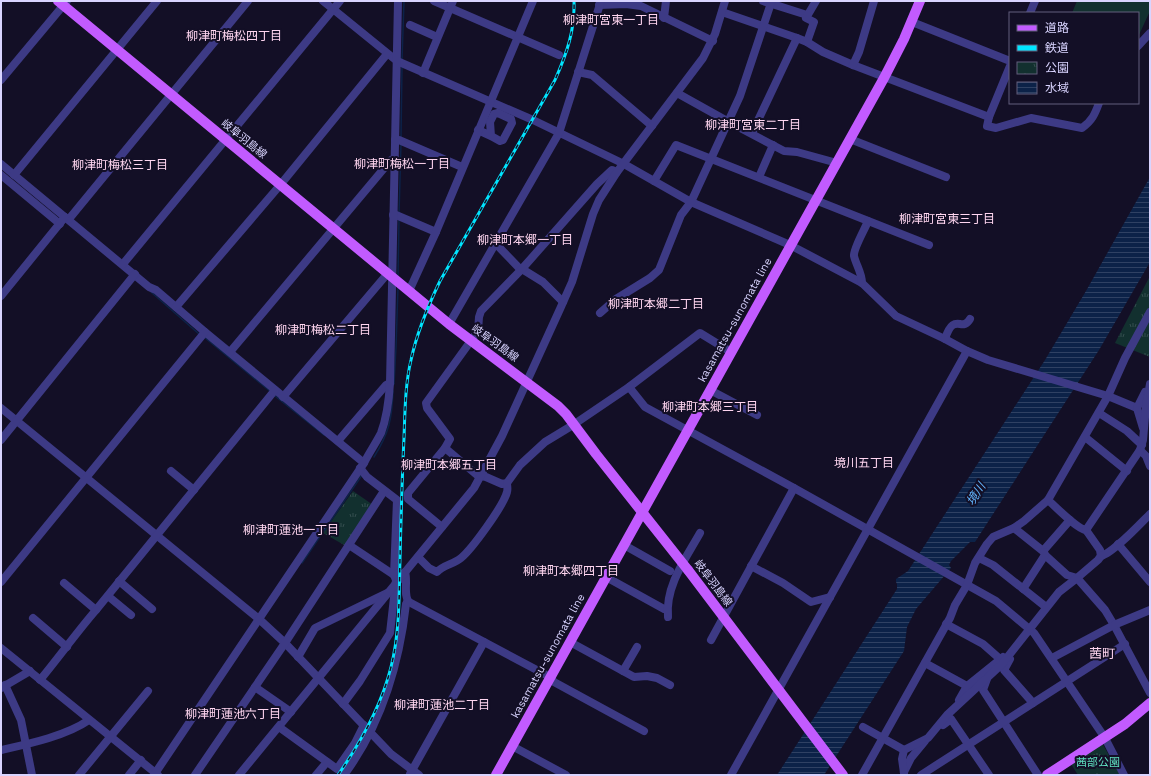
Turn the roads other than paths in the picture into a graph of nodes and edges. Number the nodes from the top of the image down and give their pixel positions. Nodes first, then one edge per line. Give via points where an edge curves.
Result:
1 (158, 1) edge
2 (248, 1) edge
3 (323, 1) edge
4 (340, 1) edge
5 (398, 1) edge
6 (434, 1) edge
7 (533, 1) edge
8 (666, 1) edge
9 (725, 1) edge
10 (816, 1) edge
11 (874, 1) edge
12 (920, 1) edge
13 (1035, 1) edge
14 (63, 2) edge
15 (767, 2) edge
16 (600, 3) edge
17 (451, 4) edge
18 (333, 10) junction
19 (722, 12) junction
20 (1030, 12) edge
21 (807, 15) junction
22 (664, 18) junction
23 (912, 22) junction
24 (410, 25) dead end
25 (764, 27) junction
26 (1150, 32) edge
27 (438, 37) junction
28 (518, 37) junction
29 (797, 38) junction
30 (713, 41) junction
31 (807, 42) junction
32 (1139, 45) edge
33 (117, 50) junction
34 (387, 54) junction
35 (559, 55) dead end
36 (397, 61) junction
37 (1009, 61) edge
38 (853, 65) junction
39 (1009, 68) edge
40 (578, 72) junction
41 (422, 73) junction
42 (884, 78) junction
43 (1, 80) edge
44 (677, 93) junction
45 (172, 95) junction
46 (491, 102) junction
47 (1099, 104) edge
48 (989, 117) junction
49 (729, 122) junction
50 (652, 126) junction
51 (478, 130) junction
52 (559, 133) junction
53 (752, 133) junction
54 (491, 136) dead end
55 (226, 139) junction
56 (850, 139) junction
57 (395, 140) junction
58 (773, 145) junction
59 (395, 158) junction
60 (712, 158) junction
61 (837, 163) junction
62 (1, 164) edge
63 (624, 164) junction
64 (462, 167) junction
65 (617, 172) junction
66 (1, 175) edge
67 (14, 175) junction
68 (759, 177) junction
69 (946, 177) dead end
70 (654, 181) junction
71 (280, 184) junction
72 (816, 200) junction
73 (691, 202) junction
74 (393, 215) junction
75 (65, 220) junction
76 (868, 221) junction
77 (334, 228) junction
78 (436, 232) junction
79 (496, 244) junction
80 (790, 245) junction
81 (929, 245) dead end
82 (123, 264) junction
83 (521, 269) junction
84 (135, 274) junction
85 (390, 275) junction
86 (862, 283) junction
87 (409, 291) junction
88 (1, 296) edge
89 (563, 302) junction
90 (176, 307) junction
91 (1150, 312) edge
92 (600, 313) dead end
93 (970, 319) dead end
94 (449, 324) junction
95 (205, 332) junction
96 (945, 339) junction
97 (472, 341) junction
98 (967, 351) junction
99 (230, 352) junction
100 (731, 352) junction
101 (527, 381) junction
102 (390, 383) junction
103 (1150, 383) edge
104 (629, 387) junction
105 (275, 390) junction
106 (710, 390) junction
107 (1108, 396) junction
108 (283, 397) junction
109 (1, 408) edge
110 (1137, 408) junction
111 (1099, 413) junction
112 (757, 415) dead end
113 (16, 421) junction
114 (573, 425) junction
115 (688, 430) junction
116 (1144, 430) junction
117 (1085, 437) junction
118 (1, 440) edge
119 (338, 441) junction
120 (1141, 447) junction
121 (445, 448) junction
122 (362, 466) junction
123 (1150, 467) edge
124 (1127, 470) junction
125 (171, 471) dead end
126 (1150, 475) edge
127 (481, 476) junction
128 (87, 478) junction
129 (507, 483) junction
130 (794, 488) junction
131 (194, 490) junction
132 (384, 491) junction
133 (1048, 500) junction
134 (642, 511) junction
135 (1150, 514) edge
136 (1070, 520) junction
137 (442, 527) junction
138 (1014, 528) junction
139 (868, 530) junction
140 (1086, 530) junction
141 (700, 533) dead end
142 (157, 535) junction
143 (1118, 544) junction
144 (349, 545) junction
145 (624, 545) junction
146 (1044, 553) junction
147 (1101, 556) junction
148 (418, 557) junction
149 (979, 558) junction
150 (751, 566) junction
151 (686, 567) junction
152 (405, 572) junction
153 (670, 572) dead end
154 (394, 575) junction
155 (606, 578) junction
156 (1077, 578) junction
157 (119, 581) junction
158 (1, 582) edge
159 (1150, 582) edge
160 (64, 583) dead end
161 (967, 585) junction
162 (392, 588) junction
163 (1023, 589) junction
164 (108, 596) junction
165 (830, 597) junction
166 (408, 601) junction
167 (1046, 607) junction
168 (152, 609) dead end
169 (96, 610) junction
170 (1150, 610) edge
171 (131, 615) dead end
172 (33, 618) dead end
173 (259, 619) junction
174 (946, 624) junction
175 (1114, 625) junction
176 (1028, 629) junction
177 (711, 640) dead end
178 (484, 642) junction
179 (570, 642) junction
180 (284, 643) junction
181 (1125, 644) junction
182 (67, 647) junction
183 (637, 647) dead end
184 (1, 648) edge
185 (1015, 648) junction
186 (1009, 655) junction
187 (298, 657) junction
188 (1052, 658) junction
189 (1000, 659) junction
190 (925, 663) junction
191 (30, 671) junction
192 (623, 671) junction
193 (550, 678) junction
194 (987, 678) junction
195 (318, 679) junction
196 (40, 680) junction
197 (1067, 681) junction
198 (670, 685) dead end
199 (967, 686) junction
200 (3, 687) edge
201 (255, 687) junction
202 (983, 690) junction
203 (148, 691) dead end
204 (1150, 693) edge
205 (961, 701) junction
206 (1150, 702) edge
207 (1033, 703) junction
208 (343, 704) junction
209 (291, 712) junction
210 (951, 719) junction
211 (89, 720) junction
212 (1003, 722) junction
213 (364, 725) junction
214 (279, 727) junction
215 (863, 727) dead end
216 (644, 731) dead end
217 (370, 733) junction
218 (110, 737) junction
219 (928, 738) junction
220 (1105, 738) junction
221 (882, 739) junction
222 (26, 745) junction
223 (968, 745) junction
224 (512, 746) junction
225 (1, 750) edge
226 (904, 750) junction
227 (141, 760) junction
228 (327, 762) junction
229 (904, 772) edge
230 (84, 773) edge
231 (156, 774) edge
232 (244, 774) edge
233 (414, 774) edge
234 (32, 775) edge
235 (129, 775) edge
236 (196, 775) edge
237 (316, 775) edge
238 (344, 775) edge
239 (496, 775) edge
240 (566, 775) edge
241 (731, 775) edge
242 (843, 775) edge
243 (862, 775) edge
244 (913, 775) edge
245 (921, 775) edge
246 (989, 775) edge
247 (1038, 775) edge
248 (1047, 775) edge
249 (1124, 775) edge

1 - 33 street
2 - 45 street
3 - 18 street
4 - 18 street
5 - 36 street
6 - 17 street
7 - 28 street
8 - 22 street
9 - 19 street
10 - 21 street
11 - 38 street
12 - 23 main road, kasamatsu-sunomata line
13 - 20 street
14 - 33 main road, 岐阜羽島線
14 - 43 street
15 - 21 street
15 - 25 street
16 - 22 street via 641,6
16 - 40 street
17 - 27 street
17 - 28 street
18 - 34 street
18 - 55 street
19 - 25 street
19 - 30 street
21 - 31 street via 806,18 814,22
22 - 30 street
23 - 37 street
23 - 42 main road, kasamatsu-sunomata line
24 - 27 street
25 - 29 street
25 - 49 street
26 - 32 street
27 - 41 street
28 - 35 street
28 - 46 street
29 - 31 street
29 - 53 street
30 - 44 street via 704,58
31 - 38 street
33 - 45 main road, 岐阜羽島線
33 - 67 street
34 - 36 street
34 - 71 street
36 - 41 street
36 - 57 street
38 - 42 street
39 - 48 street
40 - 50 street via 592,74
40 - 52 street
41 - 46 street
42 - 48 street
42 - 56 main road, kasamatsu-sunomata line
44 - 49 street
44 - 50 street
45 - 55 main road, 岐阜羽島線
45 - 75 street
46 - 51 street
46 - 52 street
47 - 48 street via 1094,117 1082,128 1031,118 996,128 987,126
49 - 53 street
49 - 60 street
50 - 63 street
51 - 54 street
51 - 64 street
52 - 63 street
52 - 79 street
53 - 58 street
55 - 71 main road, 岐阜羽島線
55 - 82 street
56 - 61 main road, kasamatsu-sunomata line
56 - 69 street
57 - 59 street
57 - 64 street
58 - 61 street via 784,151
58 - 68 street
59 - 74 street
59 - 77 street
60 - 68 street
60 - 70 street via 676,145
60 - 73 street
61 - 72 main road, kasamatsu-sunomata line
62 - 67 street
63 - 65 street
63 - 70 street
64 - 78 street
65 - 83 street via 612,170 597,184
65 - 89 street via 599,200
66 - 75 street
67 - 75 street
68 - 72 street
70 - 73 street
71 - 77 main road, 岐阜羽島線
71 - 90 street
72 - 76 street
72 - 80 main road, kasamatsu-sunomata line
73 - 80 street
73 - 92 street via 681,215 659,270
74 - 78 street
74 - 85 street
75 - 82 street
75 - 88 street
76 - 81 street
76 - 86 street via 854,255
77 - 85 main road, 岐阜羽島線
77 - 99 street
78 - 87 street
79 - 83 street
79 - 94 street
80 - 86 street
80 - 100 main road, kasamatsu-sunomata line
82 - 84 street
83 - 89 street via 543,282
83 - 97 street via 481,312 478,332
84 - 90 street
84 - 113 street
85 - 87 main road, 岐阜羽島線
85 - 102 street
85 - 108 street
86 - 96 street via 896,316
87 - 94 main road, 岐阜羽島線
89 - 101 street
90 - 95 street
91 - 107 street
93 - 96 street via 964,324 952,325
94 - 97 main road, 岐阜羽島線
95 - 99 street
95 - 128 street
96 - 98 street
97 - 101 main road, 岐阜羽島線
97 - 121 street via 426,403 450,439
98 - 107 street via 988,360
98 - 139 street
99 - 105 street
100 - 104 street via 700,333
100 - 106 main road, kasamatsu-sunomata line
101 - 114 main road, 岐阜羽島線 via 558,406
101 - 127 street
102 - 119 street
102 - 122 street via 385,420
103 - 110 street
103 - 116 street
104 - 114 street
104 - 115 street via 645,407
105 - 108 street
105 - 131 street
106 - 112 street
106 - 115 main road, kasamatsu-sunomata line
107 - 110 street
107 - 111 street
108 - 119 street
109 - 113 street
110 - 116 street
111 - 117 street
111 - 120 street via 1127,432
113 - 118 street
113 - 128 street
114 - 129 street via 532,453
114 - 134 main road, 岐阜羽島線
115 - 130 street
115 - 134 main road, kasamatsu-sunomata line
116 - 120 street
117 - 124 street
117 - 133 street
119 - 122 street
120 - 123 street
120 - 124 street
121 - 127 street via 476,475
121 - 137 street via 408,493 408,499
122 - 132 street via 367,477
122 - 173 street
123 - 126 street
124 - 140 street
125 - 131 street
127 - 129 street via 502,484
127 - 137 street
128 - 142 street
128 - 158 street
129 - 148 street via 507,492 499,509 460,558 437,572
130 - 139 street
130 - 150 street
131 - 142 street
132 - 144 street
132 - 154 street via 397,500
133 - 136 street
133 - 138 street
134 - 145 main road, kasamatsu-sunomata line
134 - 151 main road, 岐阜羽島線
135 - 143 street
136 - 140 street
136 - 146 street
137 - 148 street
138 - 146 street
138 - 149 street via 993,537
139 - 161 street
139 - 165 street
140 - 147 street via 1100,550
141 - 151 street
142 - 157 street
142 - 173 street
143 - 147 street
143 - 159 street
144 - 154 street
144 - 180 street
145 - 153 street
145 - 155 main road, kasamatsu-sunomata line
146 - 156 street via 1067,575
146 - 163 street
147 - 156 street
148 - 152 street
149 - 161 street
149 - 163 street via 993,565
150 - 165 street via 811,602
150 - 177 street
151 - 155 street via 674,581 669,595 668,613 664,608
151 - 242 main road, 岐阜羽島線, bridge
152 - 162 street
152 - 166 street
154 - 162 street via 396,580
155 - 179 main road, kasamatsu-sunomata line
156 - 167 street via 1059,592
156 - 175 street via 1105,610
157 - 164 street
157 - 168 street
160 - 169 street
161 - 174 street
161 - 176 street via 996,601
162 - 187 street via 315,628
162 - 195 street
162 - 208 street via 390,633
163 - 167 street
164 - 169 street
164 - 171 street
165 - 241 street
166 - 178 street
166 - 217 street via 396,665
167 - 176 street
169 - 182 street
170 - 175 street
172 - 182 street
173 - 180 street
173 - 231 street
174 - 189 street via 983,644
174 - 190 street
175 - 181 street
175 - 188 street
176 - 185 street
176 - 188 street via 1034,633
178 - 193 street
178 - 233 street
179 - 192 street
179 - 193 main road, kasamatsu-sunomata line
180 - 187 street
180 - 201 street
181 - 197 street
181 - 204 street
182 - 196 street
183 - 192 street
184 - 191 street
185 - 186 street
185 - 207 street via 1004,670
186 - 189 street
186 - 194 street
187 - 195 street
188 - 197 street
189 - 199 street
190 - 199 street
190 - 221 street
191 - 196 street
191 - 200 street
192 - 198 street via 634,677 657,678
193 - 216 street
193 - 224 main road, kasamatsu-sunomata line
194 - 202 street
194 - 205 street
195 - 208 street
195 - 209 street
196 - 211 street
197 - 207 street
197 - 220 street
199 - 205 street via 959,699
200 - 222 street via 21,720
201 - 209 street
201 - 236 street
202 - 205 street
202 - 212 street
203 - 218 street
205 - 210 street
205 - 219 street
206 - 220 main road via 1126,724
207 - 212 street
208 - 213 street
209 - 214 street
210 - 219 street
210 - 223 street
211 - 218 street
211 - 222 street
212 - 223 street
212 - 247 street
213 - 217 street
213 - 228 street via 337,769
214 - 228 street
214 - 232 street
215 - 221 street
217 - 233 street
217 - 238 street
218 - 227 street
218 - 230 street
219 - 226 street
219 - 229 street via 911,758
220 - 248 main road
220 - 249 street
221 - 226 street
221 - 243 street
222 - 225 street
222 - 234 street
223 - 245 street
223 - 246 street
224 - 239 main road, kasamatsu-sunomata line
224 - 240 street
226 - 229 street
227 - 231 street
227 - 235 street
228 - 237 street
229 - 244 street

